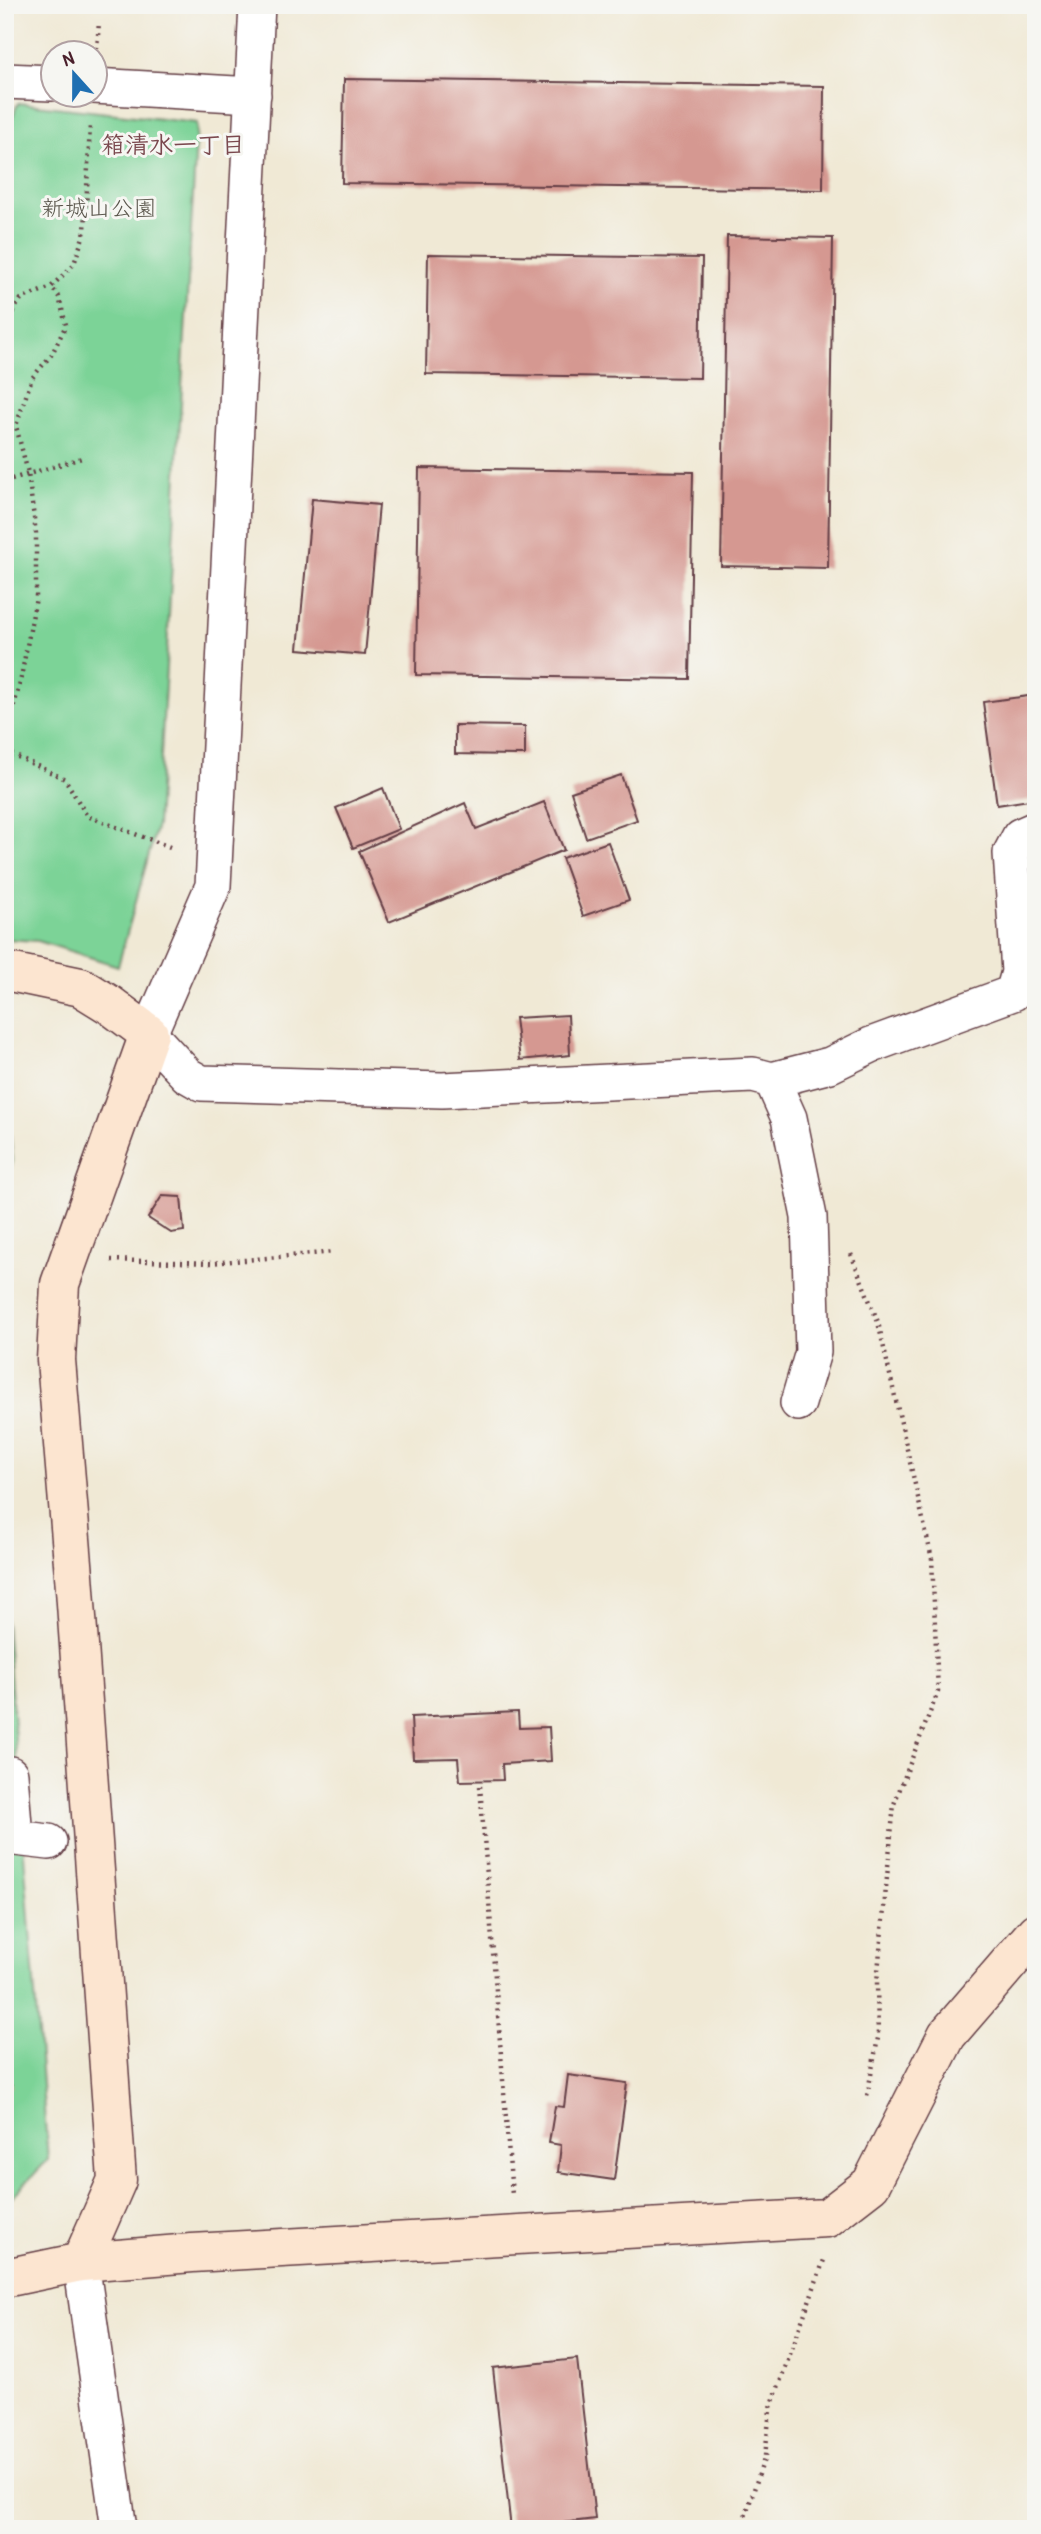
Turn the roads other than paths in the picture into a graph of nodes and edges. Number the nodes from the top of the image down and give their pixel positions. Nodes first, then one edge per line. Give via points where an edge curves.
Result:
1 (257, 5) edge
2 (5, 80) edge
3 (38, 82) edge
4 (108, 87) edge
5 (253, 95) junction
6 (1036, 829) edge
7 (5, 971) edge
8 (149, 1034) junction
9 (772, 1080) junction
10 (798, 1404) dead end
11 (10, 1774) dead end
12 (23, 1840) edge
13 (1036, 1933) edge
14 (81, 2262) junction
15 (5, 2278) edge
16 (119, 2529) edge

1 - 5 street
2 - 3 street
4 - 5 street
5 - 8 street via 213,886
6 - 9 street via 1020,836 1011,853 1019,972 1013,993 871,1045 830,1065
7 - 8 street via 81,987
8 - 9 street via 187,1075 201,1083 442,1090 753,1075
8 - 14 street via 60,1284 57,1360 117,2180
9 - 10 street via 789,1118 809,1217 813,1352
11 - 12 street
13 - 14 street via 947,2035 871,2183 828,2218
14 - 15 street
14 - 16 street

